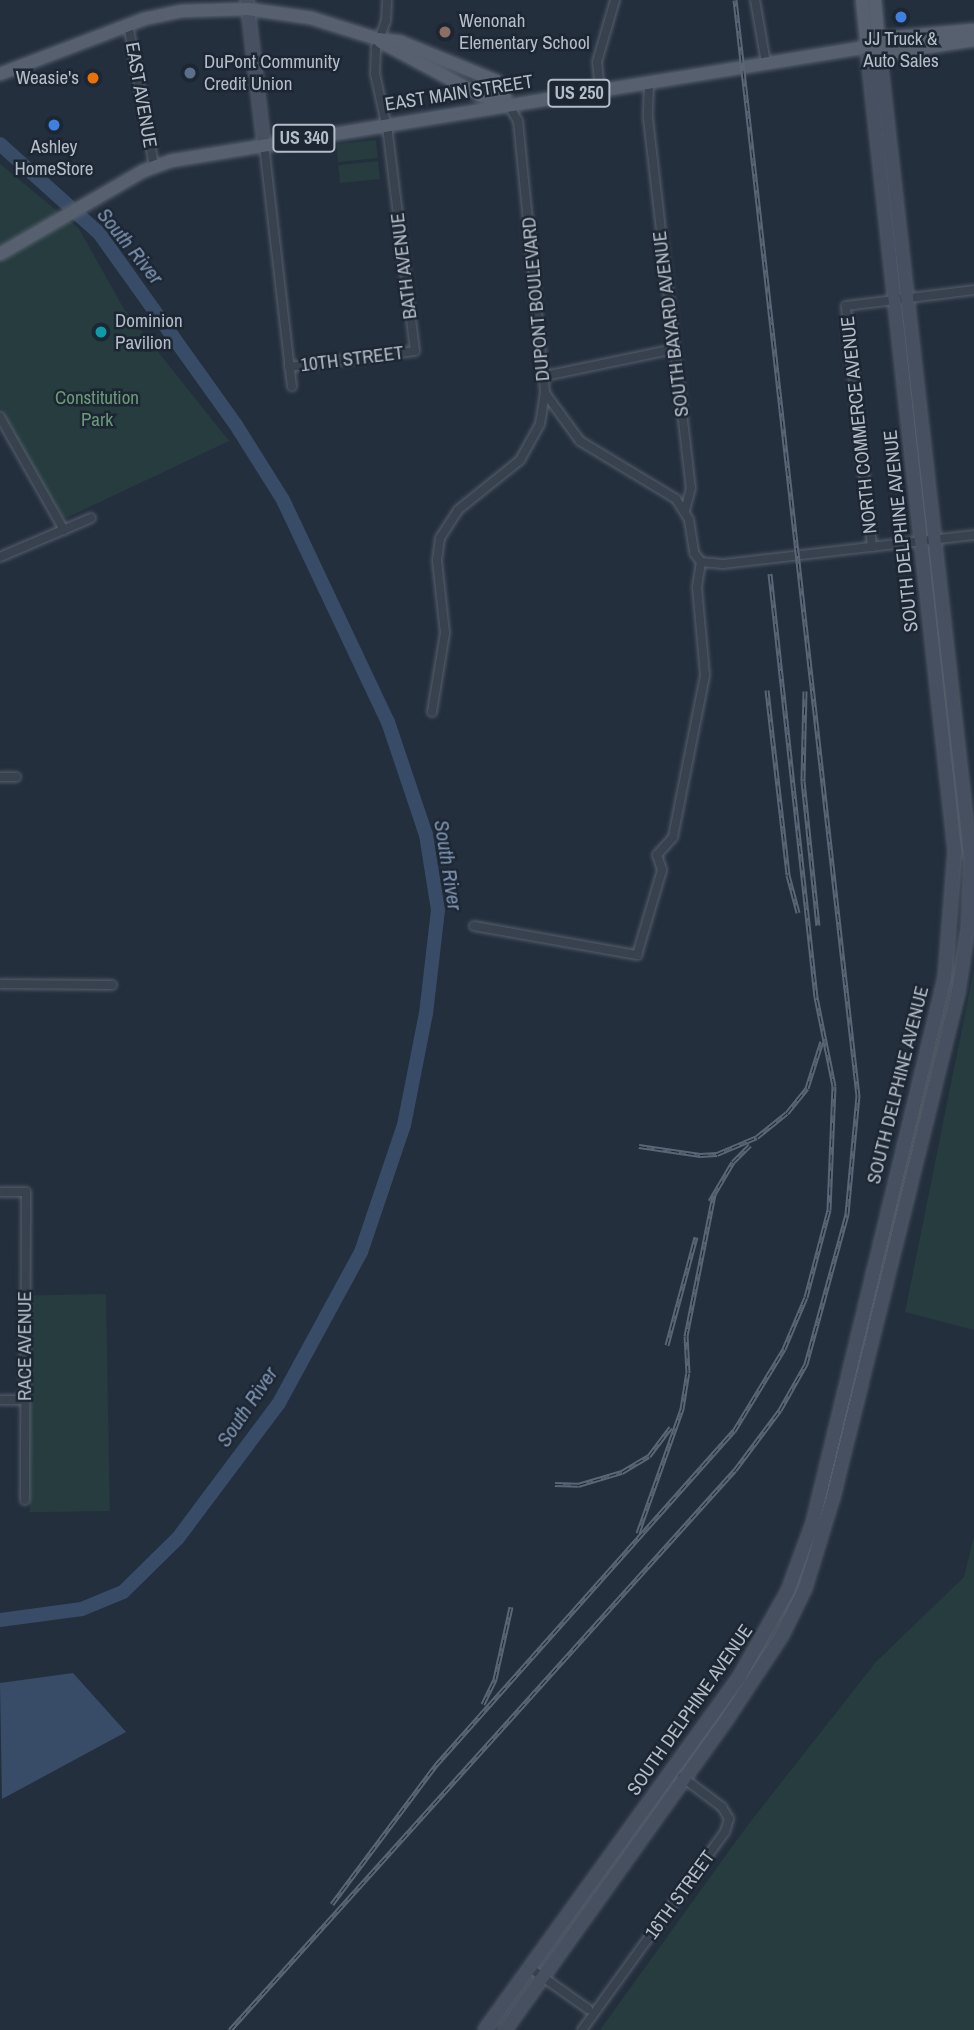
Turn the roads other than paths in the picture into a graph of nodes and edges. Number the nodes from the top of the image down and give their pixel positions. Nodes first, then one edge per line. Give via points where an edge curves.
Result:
1 (387, 0) edge
2 (615, 0) edge
3 (755, 0) edge
4 (862, 0) edge
5 (875, 0) edge
6 (248, 5) edge
7 (128, 24) junction
8 (974, 30) edge
9 (377, 39) junction
10 (974, 40) edge
11 (875, 46) junction
12 (766, 63) junction
13 (0, 74) edge
14 (649, 83) junction
15 (600, 90) junction
16 (509, 104) junction
17 (385, 125) junction
18 (264, 145) junction
19 (154, 166) junction
20 (0, 254) edge
21 (974, 290) edge
22 (909, 296) junction
23 (893, 298) junction
24 (674, 349) junction
25 (415, 351) joint
26 (289, 367) junction
27 (545, 376) junction
28 (292, 386) dead end
29 (545, 393) junction
30 (0, 417) edge
31 (685, 511) junction
32 (91, 518) dead end
33 (64, 530) junction
34 (974, 536) edge
35 (934, 540) junction
36 (920, 542) junction
37 (872, 547) junction
38 (0, 557) edge
39 (701, 562) junction
40 (432, 712) dead end
41 (0, 777) edge
42 (16, 777) dead end
43 (969, 782) edge
44 (949, 784) junction
45 (474, 926) dead end
46 (0, 984) edge
47 (112, 985) dead end
48 (0, 1192) edge
49 (0, 1400) edge
50 (25, 1400) junction
51 (25, 1500) dead end
52 (672, 1771) junction
53 (684, 1778) junction
54 (530, 1968) junction
55 (542, 1977) junction
56 (587, 2009) dead end
57 (485, 2030) edge
58 (505, 2030) edge
59 (582, 2030) edge

1 - 9 street, BATH AVENUE via 386,22
2 - 15 street via 597,62
3 - 12 street
4 - 11 main road
5 - 11 main road
6 - 7 main road, US 250 via 182,11
6 - 9 main road, US 250 via 312,18
6 - 18 main road
7 - 13 main road, US 250
7 - 19 street, EAST AVENUE
8 - 11 main road, EAST MAIN STREET / US 250
9 - 16 main road, US 250 via 480,95
9 - 16 main road, US 250 via 401,42 496,81
9 - 17 street, BATH AVENUE via 375,74
10 - 11 main road, EAST MAIN STREET / US 250 via 889,53
11 - 12 main road, EAST MAIN STREET / US 250
11 - 22 main road, SOUTH DELPHINE AVENUE
11 - 23 main road, SOUTH DELPHINE AVENUE
12 - 14 main road, EAST MAIN STREET / US 250
14 - 15 main road, EAST MAIN STREET / US 250
14 - 24 street, SOUTH BAYARD AVENUE via 648,118
15 - 16 main road, EAST MAIN STREET / US 250
16 - 17 main road, EAST MAIN STREET / US 340
16 - 27 street, DUPONT BOULEVARD via 518,121
17 - 18 main road, EAST MAIN STREET / US 340
17 - 25 street, BATH AVENUE
18 - 19 main road, EAST MAIN STREET / US 340
18 - 26 street
19 - 20 main road, EAST MAIN STREET / US 340
21 - 22 street
22 - 23 street
22 - 35 main road, SOUTH DELPHINE AVENUE
23 - 36 main road, SOUTH DELPHINE AVENUE
23 - 37 street, NORTH COMMERCE AVENUE via 847,304
24 - 27 street
24 - 31 street, SOUTH BAYARD AVENUE via 691,488
25 - 26 street, 10TH STREET
26 - 28 street
27 - 29 street, DUPONT BOULEVARD
29 - 31 street, DUPONT BOULEVARD via 580,441 664,489
29 - 40 street via 540,424 520,460 458,510 440,538 437,560 445,634
30 - 33 street
31 - 39 street, SOUTH BAYARD AVENUE
32 - 33 street
33 - 38 street
34 - 35 street
35 - 36 street
35 - 43 main road, SOUTH DELPHINE AVENUE
36 - 37 street
36 - 44 main road, SOUTH DELPHINE AVENUE
37 - 39 street via 723,565
39 - 45 street, SOUTH BAYARD AVENUE via 697,587 705,675 673,837 657,855 662,870 637,955
41 - 42 street
43 - 44 street
43 - 53 main road, SOUTH DELPHINE AVENUE via 970,894 958,992 819,1553 782,1635
44 - 52 main road, SOUTH DELPHINE AVENUE via 954,901 945,978 813,1523 767,1634
46 - 47 street
48 - 50 street, RACE AVENUE via 26,1192
49 - 50 street
50 - 51 street, RACE AVENUE
52 - 53 street, 16TH STREET
52 - 54 main road, SOUTH DELPHINE AVENUE
53 - 55 main road, SOUTH DELPHINE AVENUE
53 - 59 street, 16TH STREET via 727,1812 725,1832
54 - 55 street
54 - 57 main road, SOUTH DELPHINE AVENUE
55 - 56 street
55 - 58 main road, SOUTH DELPHINE AVENUE

